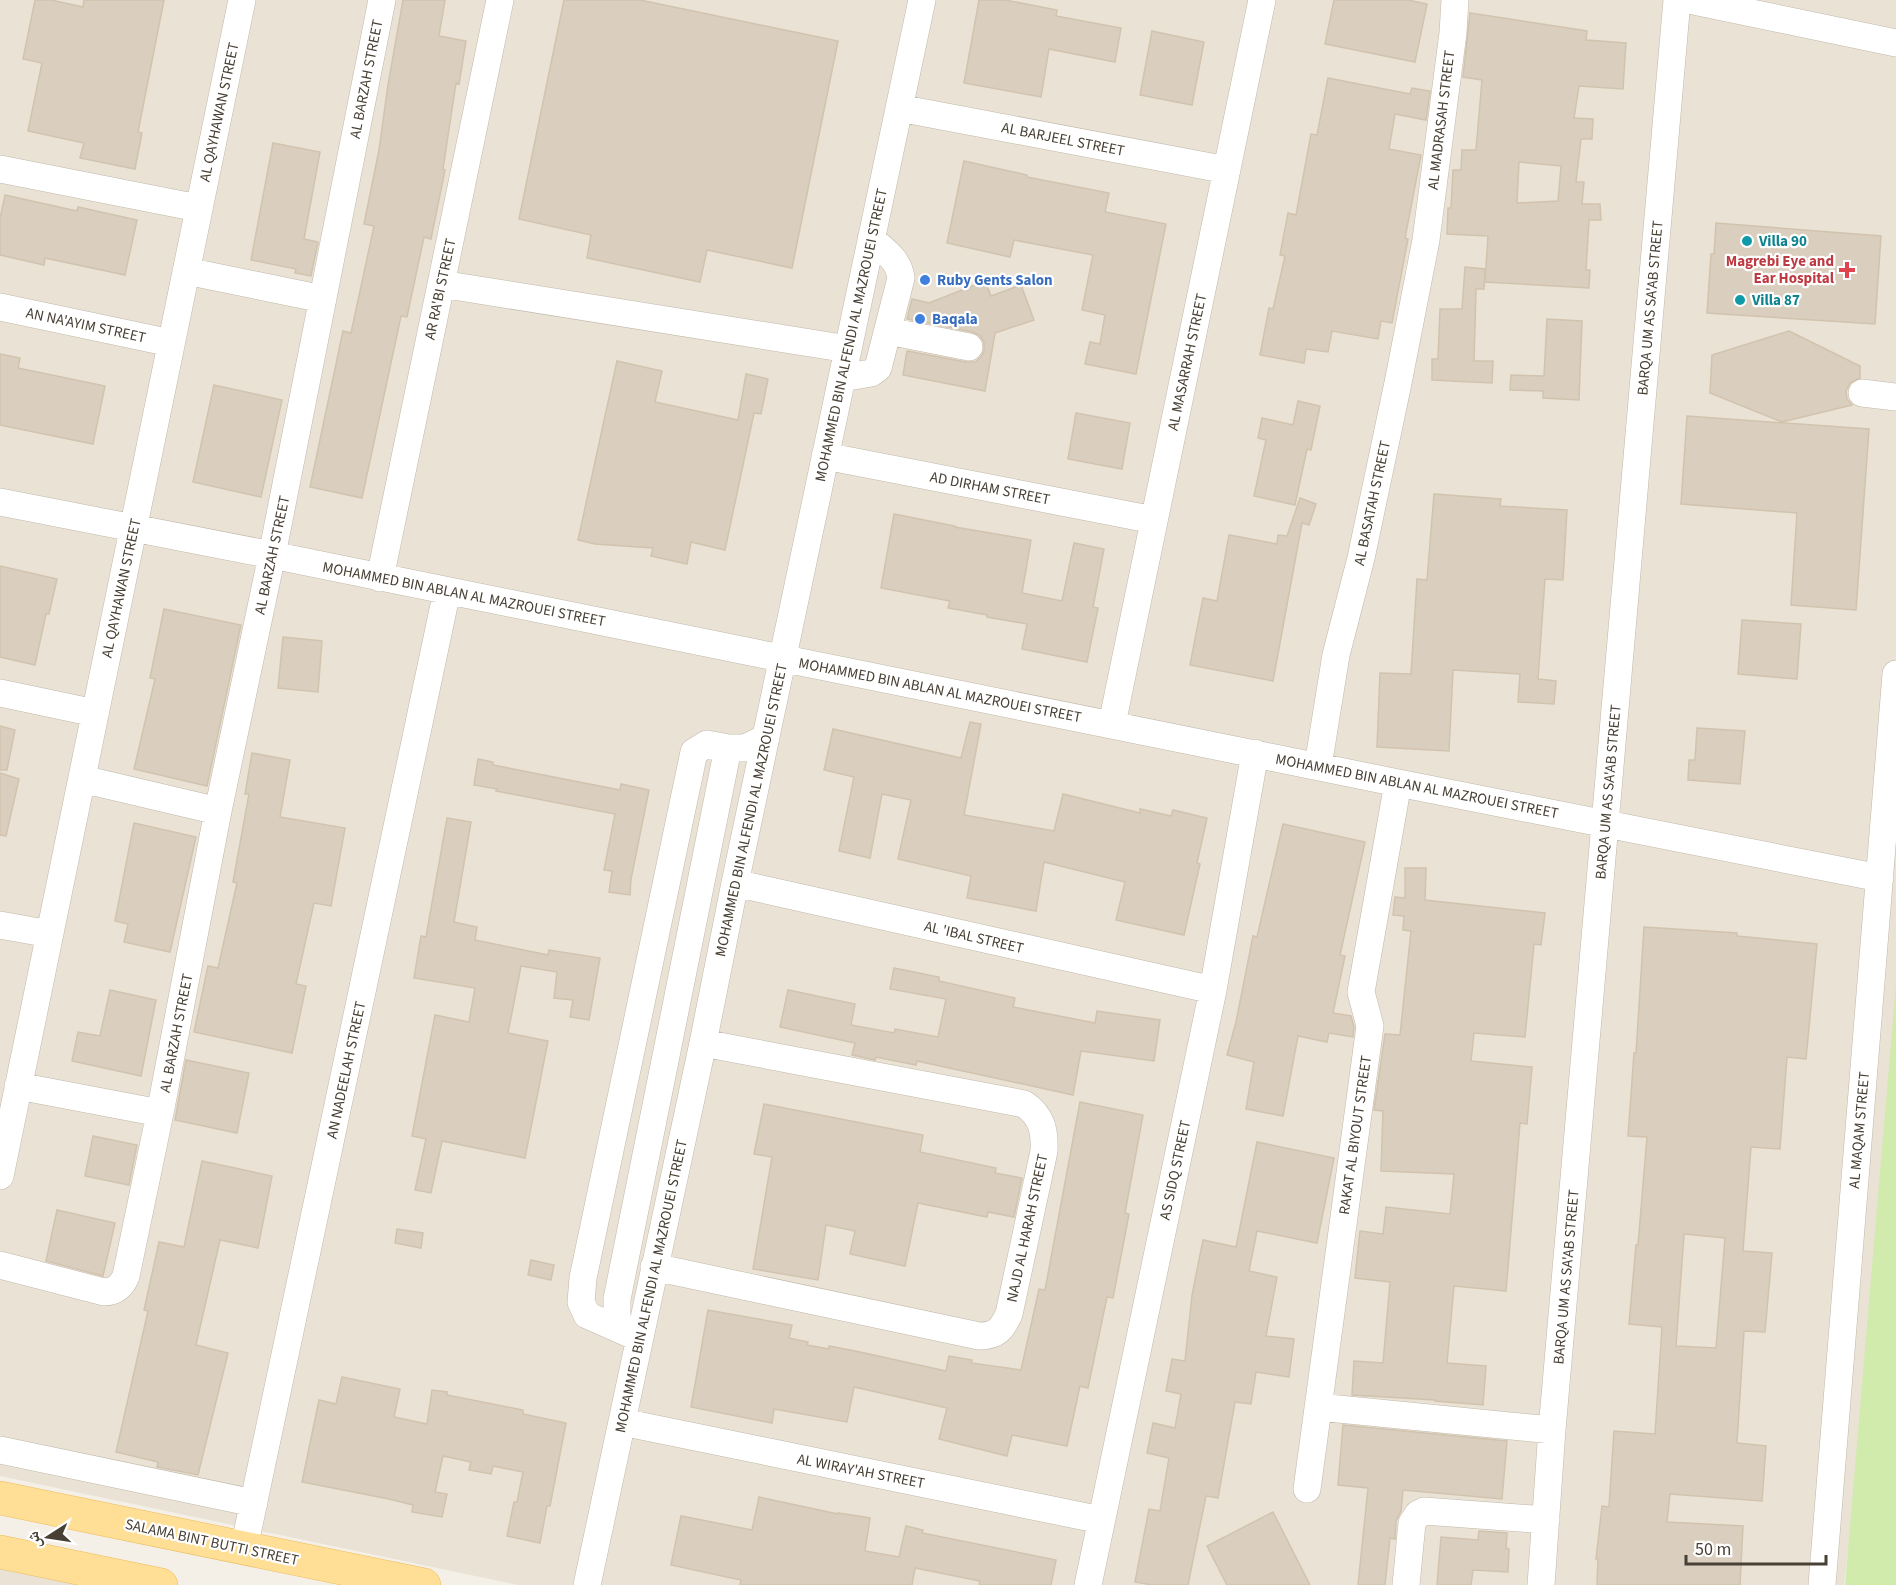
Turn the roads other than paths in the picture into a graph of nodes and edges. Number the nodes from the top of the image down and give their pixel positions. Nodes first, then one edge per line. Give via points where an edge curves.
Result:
1 (242, 0) edge
2 (382, 0) edge
3 (500, 0) edge
4 (922, 0) edge
5 (1263, 0) edge
6 (1455, 0) edge
7 (1677, 0) edge
8 (1689, 0) edge
9 (1896, 43) edge
10 (899, 108) junction
11 (0, 169) edge
12 (1227, 170) junction
13 (198, 208) junction
14 (871, 239) junction
15 (1426, 240) joint
16 (186, 271) junction
17 (441, 284) junction
18 (323, 299) junction
19 (0, 307) edge
20 (888, 331) junction
21 (171, 343) junction
22 (969, 347) dead end
23 (848, 349) junction
24 (842, 378) junction
25 (1862, 393) dead end
26 (1896, 397) edge
27 (825, 456) junction
28 (0, 502) edge
29 (1154, 520) junction
30 (133, 529) junction
31 (272, 555) junction
32 (380, 578) junction
33 (447, 591) junction
34 (782, 658) junction
35 (1896, 674) edge
36 (0, 693) edge
37 (95, 713) junction
38 (1112, 724) junction
39 (766, 738) junction
40 (728, 748) junction
41 (1255, 753) junction
42 (1318, 766) junction
43 (82, 779) junction
44 (1398, 783) junction
45 (218, 811) junction
46 (1605, 823) junction
47 (1880, 878) junction
48 (735, 883) junction
49 (0, 925) edge
50 (50, 934) junction
51 (1213, 990) junction
52 (703, 1043) junction
53 (18, 1086) junction
54 (160, 1113) junction
55 (3, 1148) edge
56 (0, 1176) edge
57 (0, 1265) edge
58 (654, 1267) junction
59 (629, 1333) junction
60 (1318, 1407) junction
61 (622, 1422) junction
62 (1552, 1430) junction
63 (0, 1450) edge
64 (1307, 1489) dead end
65 (15, 1501) edge
66 (254, 1503) junction
67 (1101, 1520) junction
68 (1546, 1520) junction
69 (244, 1548) junction
70 (10, 1554) edge
71 (161, 1585) edge
72 (424, 1585) edge
73 (587, 1585) edge
74 (1088, 1585) edge
75 (1406, 1585) edge
76 (1541, 1585) edge
77 (1822, 1585) edge

1 - 13 street, AL QAYHAWAN STREET
2 - 18 street, AL BARZAH STREET
3 - 17 street, AR RA'BI STREET
4 - 10 street, MOHAMMED BIN ALFENDI AL MAZROUEI STREET
5 - 12 street, AL MASARRAH STREET
6 - 15 street, AL MADRASAH STREET
7 - 46 street, BARQA UM AS SA'AB STREET
8 - 9 street
10 - 12 street, AL BARJEEL STREET
10 - 14 street, MOHAMMED BIN ALFENDI AL MAZROUEI STREET
11 - 13 street
12 - 29 street, AL MASARRAH STREET
13 - 16 street, AL QAYHAWAN STREET
14 - 20 street via 893,259 900,272
14 - 23 street, MOHAMMED BIN ALFENDI AL MAZROUEI STREET
15 - 42 street, AL BASATAH STREET via 1363,546 1336,656
16 - 18 street
16 - 21 street, AL QAYHAWAN STREET
17 - 23 street
17 - 32 street, AR RA'BI STREET
18 - 31 street, AL BARZAH STREET
19 - 21 street, AN NA'AYIM STREET
20 - 22 street
20 - 24 street via 875,372
21 - 30 street, AL QAYHAWAN STREET
23 - 24 street, MOHAMMED BIN ALFENDI AL MAZROUEI STREET
24 - 27 street, MOHAMMED BIN ALFENDI AL MAZROUEI STREET
25 - 26 street
27 - 29 street, AD DIRHAM STREET
27 - 34 street, MOHAMMED BIN ALFENDI AL MAZROUEI STREET
28 - 30 street, MOHAMMED BIN ABLAN AL MAZROUEI STREET
29 - 38 street, AL MASARRAH STREET
30 - 31 street, MOHAMMED BIN ABLAN AL MAZROUEI STREET
30 - 37 street, AL QAYHAWAN STREET
31 - 32 street, MOHAMMED BIN ABLAN AL MAZROUEI STREET
31 - 45 street, AL BARZAH STREET
32 - 33 street, MOHAMMED BIN ABLAN AL MAZROUEI STREET
33 - 34 street, MOHAMMED BIN ABLAN AL MAZROUEI STREET
33 - 66 street, AN NADEELAH STREET
34 - 38 street, MOHAMMED BIN ABLAN AL MAZROUEI STREET
34 - 39 street, MOHAMMED BIN ALFENDI AL MAZROUEI STREET
35 - 47 street, AL MAQAM STREET
36 - 37 street
37 - 43 street, AL QAYHAWAN STREET
38 - 41 street, MOHAMMED BIN ABLAN AL MAZROUEI STREET
39 - 40 street via 745,748
39 - 48 street, MOHAMMED BIN ALFENDI AL MAZROUEI STREET
40 - 59 street via 617,1299 617,1318
40 - 59 street via 707,744 694,752 583,1278 581,1302 587,1315
41 - 42 street, MOHAMMED BIN ABLAN AL MAZROUEI STREET
41 - 51 street, AS SIDQ STREET
42 - 44 street, MOHAMMED BIN ABLAN AL MAZROUEI STREET
43 - 45 street
43 - 50 street, AL QAYHAWAN STREET
44 - 46 street, MOHAMMED BIN ABLAN AL MAZROUEI STREET
44 - 60 street, RAKAT AL BIYOUT STREET via 1361,992 1370,1026
45 - 54 street, AL BARZAH STREET
46 - 47 street, MOHAMMED BIN ABLAN AL MAZROUEI STREET
46 - 62 street, BARQA UM AS SA'AB STREET
47 - 77 street, AL MAQAM STREET
48 - 51 street, AL 'IBAL STREET
48 - 52 street, MOHAMMED BIN ALFENDI AL MAZROUEI STREET
49 - 50 street
50 - 53 street, AL QAYHAWAN STREET
51 - 67 street, AS SIDQ STREET
52 - 58 street, MOHAMMED BIN ALFENDI AL MAZROUEI STREET
52 - 58 street, NAJD AL HARAH STREET via 1024,1104 1034,1110 1044,1134 1044,1151 1012,1302 1003,1327 979,1336
53 - 54 street, AL BARZAH STREET
53 - 55 street, AL QAYHAWAN STREET
54 - 57 street, AL BARZAH STREET via 123,1283 104,1292
55 - 56 street, AL QAYHAWAN STREET
58 - 59 street, MOHAMMED BIN ALFENDI AL MAZROUEI STREET
59 - 61 street, MOHAMMED BIN ALFENDI AL MAZROUEI STREET
60 - 62 street
60 - 64 street, RAKAT AL BIYOUT STREET
61 - 67 street, AL WIRAY'AH STREET
61 - 73 street, MOHAMMED BIN ALFENDI AL MAZROUEI STREET
62 - 68 street, BARQA UM AS SA'AB STREET
63 - 66 street
65 - 69 main road, SALAMA BINT BUTTI STREET
65 - 70 main road
66 - 69 street, AN NADEELAH STREET
67 - 74 street, AS SIDQ STREET
68 - 75 street via 1424,1511 1412,1523
68 - 76 street, BARQA UM AS SA'AB STREET
69 - 72 main road, SALAMA BINT BUTTI STREET
70 - 71 main road

